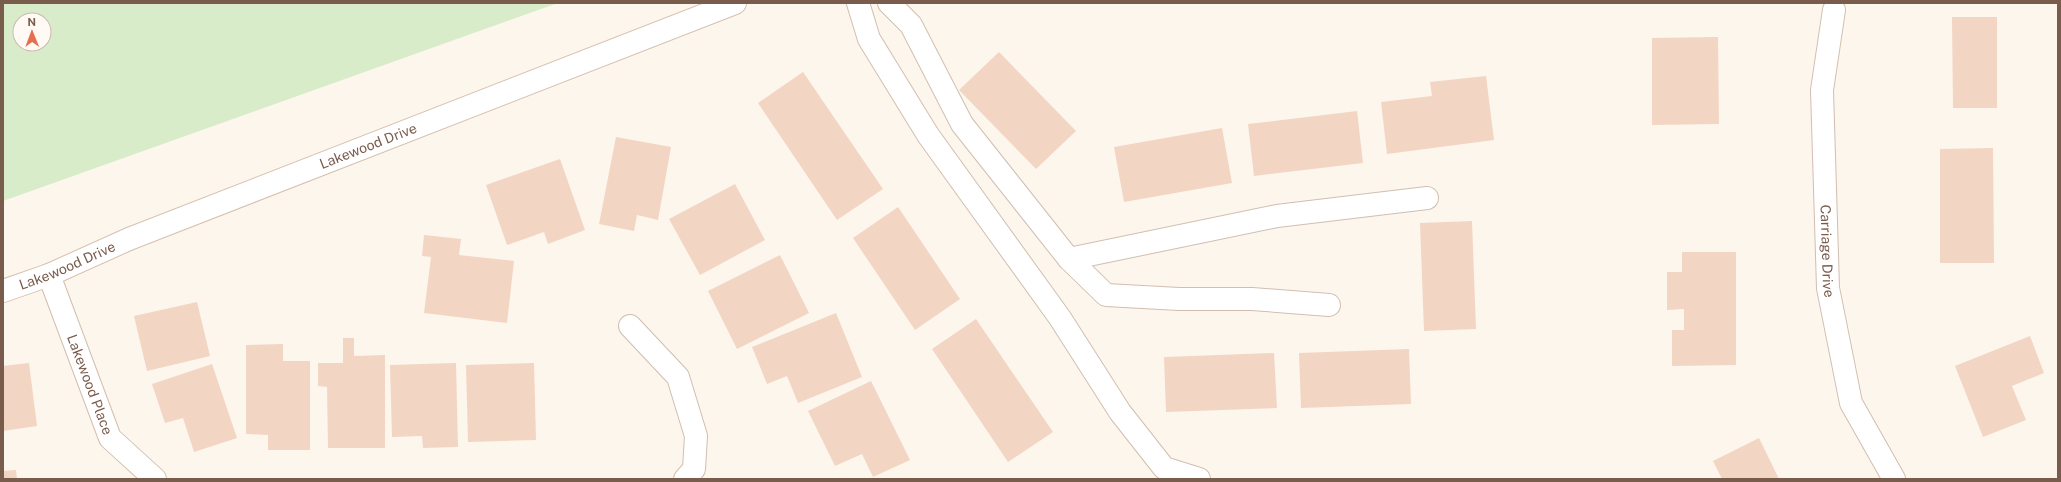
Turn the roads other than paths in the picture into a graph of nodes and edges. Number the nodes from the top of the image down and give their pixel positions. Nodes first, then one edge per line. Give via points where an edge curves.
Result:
1 (735, 3) edge
2 (858, 3) edge
3 (889, 3) edge
4 (1834, 10) dead end
5 (1427, 198) dead end
6 (1069, 259) junction
7 (49, 275) junction
8 (3, 291) edge
9 (1329, 305) dead end
10 (630, 326) dead end
11 (155, 479) edge
12 (685, 479) edge
13 (1198, 479) edge
14 (1894, 479) edge

1 - 7 street, Lakewood Drive via 129,239
2 - 13 street via 869,39 928,135 1060,318 1120,412 1164,468
3 - 6 street via 911,25 962,124
4 - 14 street, Carriage Drive via 1822,90 1828,288 1851,403
5 - 6 street via 1277,216
6 - 9 street via 1106,295 1178,299 1252,298
7 - 8 street, Lakewood Drive
7 - 11 street, Lakewood Place via 110,438
10 - 12 street via 678,377 696,436 694,469

